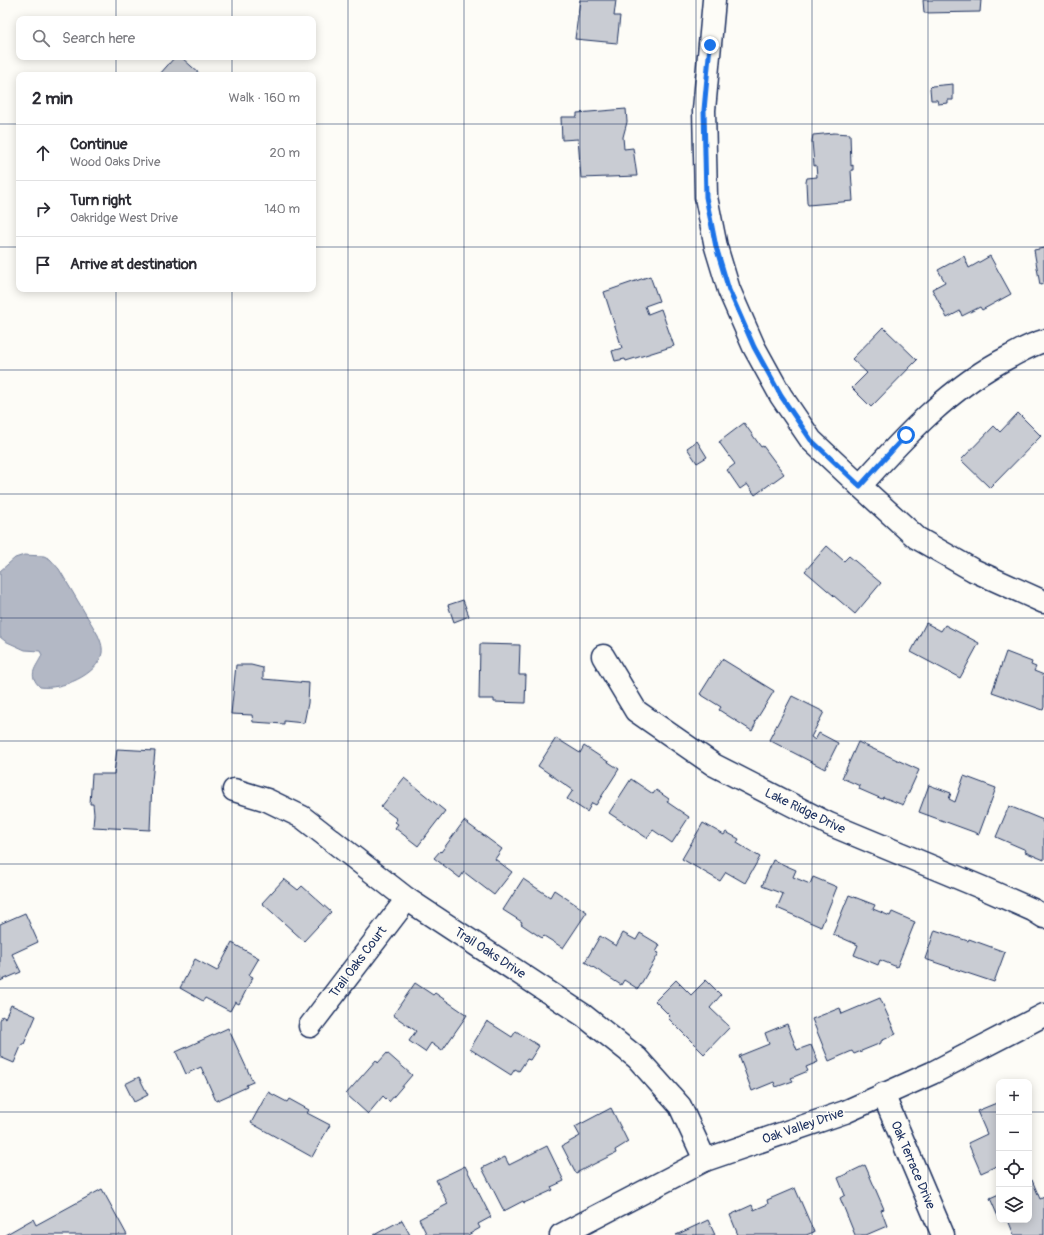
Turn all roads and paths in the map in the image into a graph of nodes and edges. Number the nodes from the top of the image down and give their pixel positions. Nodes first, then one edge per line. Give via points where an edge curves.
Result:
1 (714, 0) edge
2 (1044, 341) edge
3 (860, 486) junction
4 (1044, 602) edge
5 (603, 656) dead end
6 (234, 790) dead end
7 (407, 899) junction
8 (1044, 917) edge
9 (1044, 1015) edge
10 (310, 1026) dead end
11 (883, 1094) junction
12 (705, 1160) junction
13 (561, 1235) edge
14 (943, 1235) edge

1 - 3 street via 704,110 706,197 716,247 729,290 751,340 781,396 811,440
2 - 3 street via 999,362 964,384 906,435
3 - 4 street via 917,538 973,570
5 - 8 street, Lake Ridge Drive via 636,711 714,765 829,824 983,888
6 - 7 street, Trail Oaks Drive via 267,800 302,817
7 - 10 street, Trail Oaks Court
7 - 12 street, Trail Oaks Drive via 583,1015 637,1058 680,1106
9 - 11 street, Oak Valley Drive via 932,1073
11 - 12 street, Oak Valley Drive via 845,1112
11 - 14 street, Oak Terrace Drive
12 - 13 street, Oak Valley Drive

